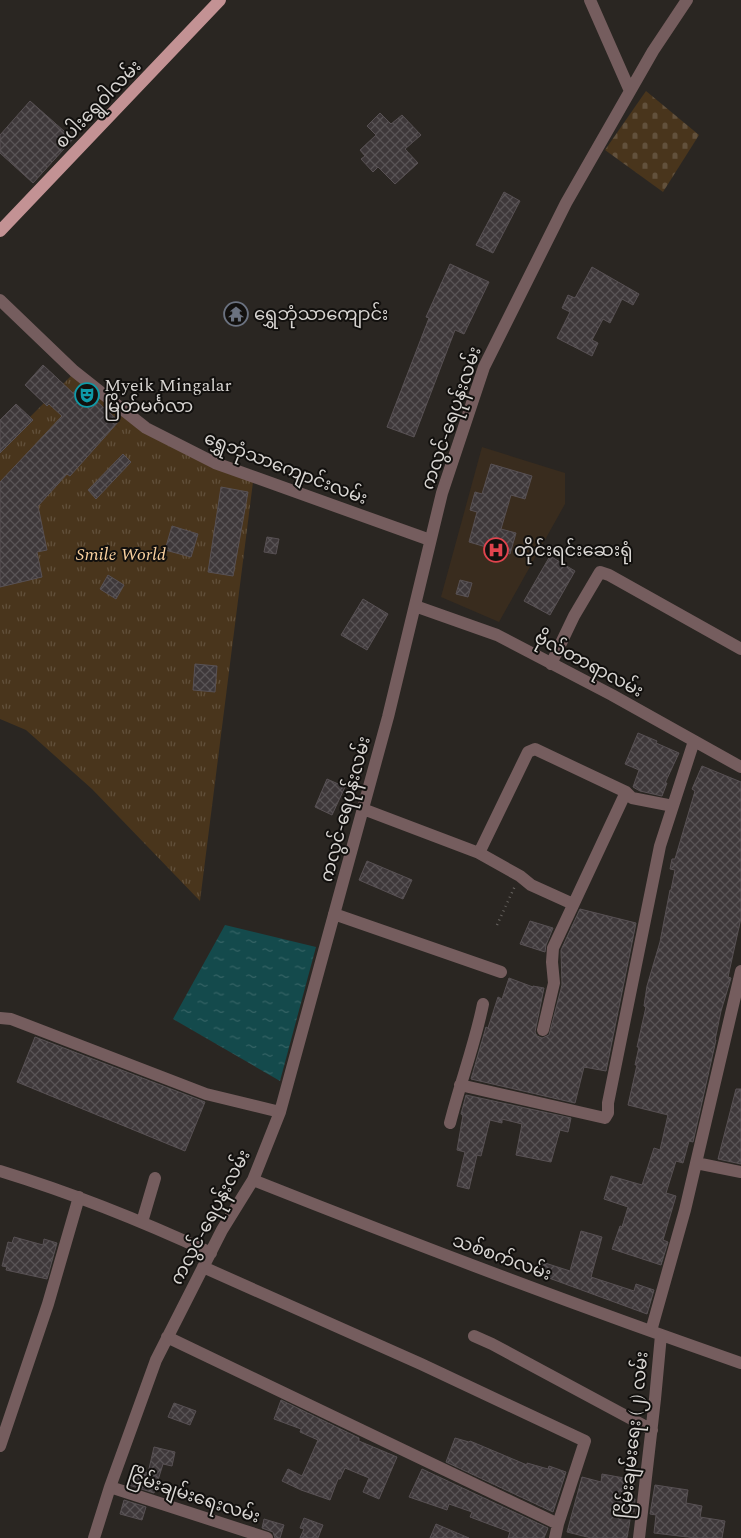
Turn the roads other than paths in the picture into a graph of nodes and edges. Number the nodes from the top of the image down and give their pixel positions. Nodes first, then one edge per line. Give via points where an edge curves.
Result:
1 (220, 0) edge
2 (590, 0) edge
3 (687, 0) edge
4 (630, 91) junction
5 (0, 231) edge
6 (0, 300) edge
7 (430, 540) junction
8 (415, 606) junction
9 (741, 649) edge
10 (551, 664) junction
11 (694, 742) junction
12 (741, 767) edge
13 (626, 792) junction
14 (673, 806) junction
15 (363, 809) junction
16 (480, 853) junction
17 (573, 904) junction
18 (334, 914) junction
19 (741, 971) edge
20 (501, 972) dead end
21 (483, 1004) dead end
22 (0, 1018) edge
23 (543, 1030) dead end
24 (460, 1085) junction
25 (280, 1112) junction
26 (450, 1123) dead end
27 (696, 1164) junction
28 (0, 1171) edge
29 (741, 1172) edge
30 (155, 1178) dead end
31 (253, 1180) junction
32 (79, 1198) junction
33 (142, 1222) junction
34 (210, 1253) junction
35 (203, 1267) junction
36 (656, 1333) junction
37 (474, 1336) dead end
38 (167, 1338) junction
39 (741, 1363) edge
40 (652, 1430) junction
41 (0, 1446) edge
42 (110, 1487) junction
43 (558, 1524) junction
44 (94, 1538) edge
45 (267, 1538) edge
46 (555, 1538) edge
47 (639, 1538) edge

1 - 5 main road, စပါးရွေဝါလမ်း
2 - 4 street
3 - 4 street, ကလွင်-ရေပုန်းလမ်း
4 - 7 street, ကလွင်-ရေပုန်းလမ်း via 566,202 484,367 442,493
6 - 7 street, ရွှေဘုံသာကျောင်းလမ်း via 74,371 146,428 215,463
7 - 8 street, ကလွင်-ရေပုန်းလမ်း
8 - 10 street, ဗိုလ်တာရာလမ်း via 497,635
8 - 15 street, ကလွင်-ရေပုန်းလမ်း
9 - 10 street via 600,572
10 - 11 street, ဗိုလ်တာရာလမ်း
11 - 12 street, ဗိုလ်တာရာလမ်း
11 - 14 street
13 - 14 street via 632,798
13 - 16 street via 535,750 528,752
13 - 17 street
14 - 24 street via 660,846 605,1118
15 - 16 street
15 - 18 street, ကလွင်-ရေပုန်းလမ်း
16 - 17 street via 531,885
17 - 23 street via 553,948 554,983
18 - 20 street
18 - 25 street, ကလွင်-ရေပုန်းလမ်း
19 - 27 street, ငြိမ်းချမ်းရေး (၂) လမ်း
21 - 24 street
22 - 25 street via 11,1019 206,1094
24 - 26 street
25 - 31 street, ကလွင်-ရေပုန်းလမ်း
27 - 29 street
27 - 36 street, ငြိမ်းချမ်းရေး (၂) လမ်း
28 - 32 street
30 - 33 street
31 - 34 street, ကလွင်-ရေပုန်းလမ်း
31 - 36 street, သစ်စက်လမ်း
32 - 33 street
32 - 41 street via 48,1304
33 - 34 street
34 - 35 street, ကလွင်-ရေပုန်းလမ်း
35 - 38 street, ကလွင်-ရေပုန်းလမ်း
35 - 43 street via 585,1441
36 - 39 street, သစ်စက်လမ်း
36 - 40 street, ငြိမ်းချမ်းရေး (၂) လမ်း
37 - 40 street
38 - 42 street, ကလွင်-ရေပုန်းလမ်း
38 - 43 street
40 - 47 street, ငြိမ်းချမ်းရေး (၂) လမ်း
42 - 44 street, ကလွင်-ရေပုန်းလမ်း
42 - 45 street, ငြိမ်းချမ်းရေးလမ်း
43 - 46 street

